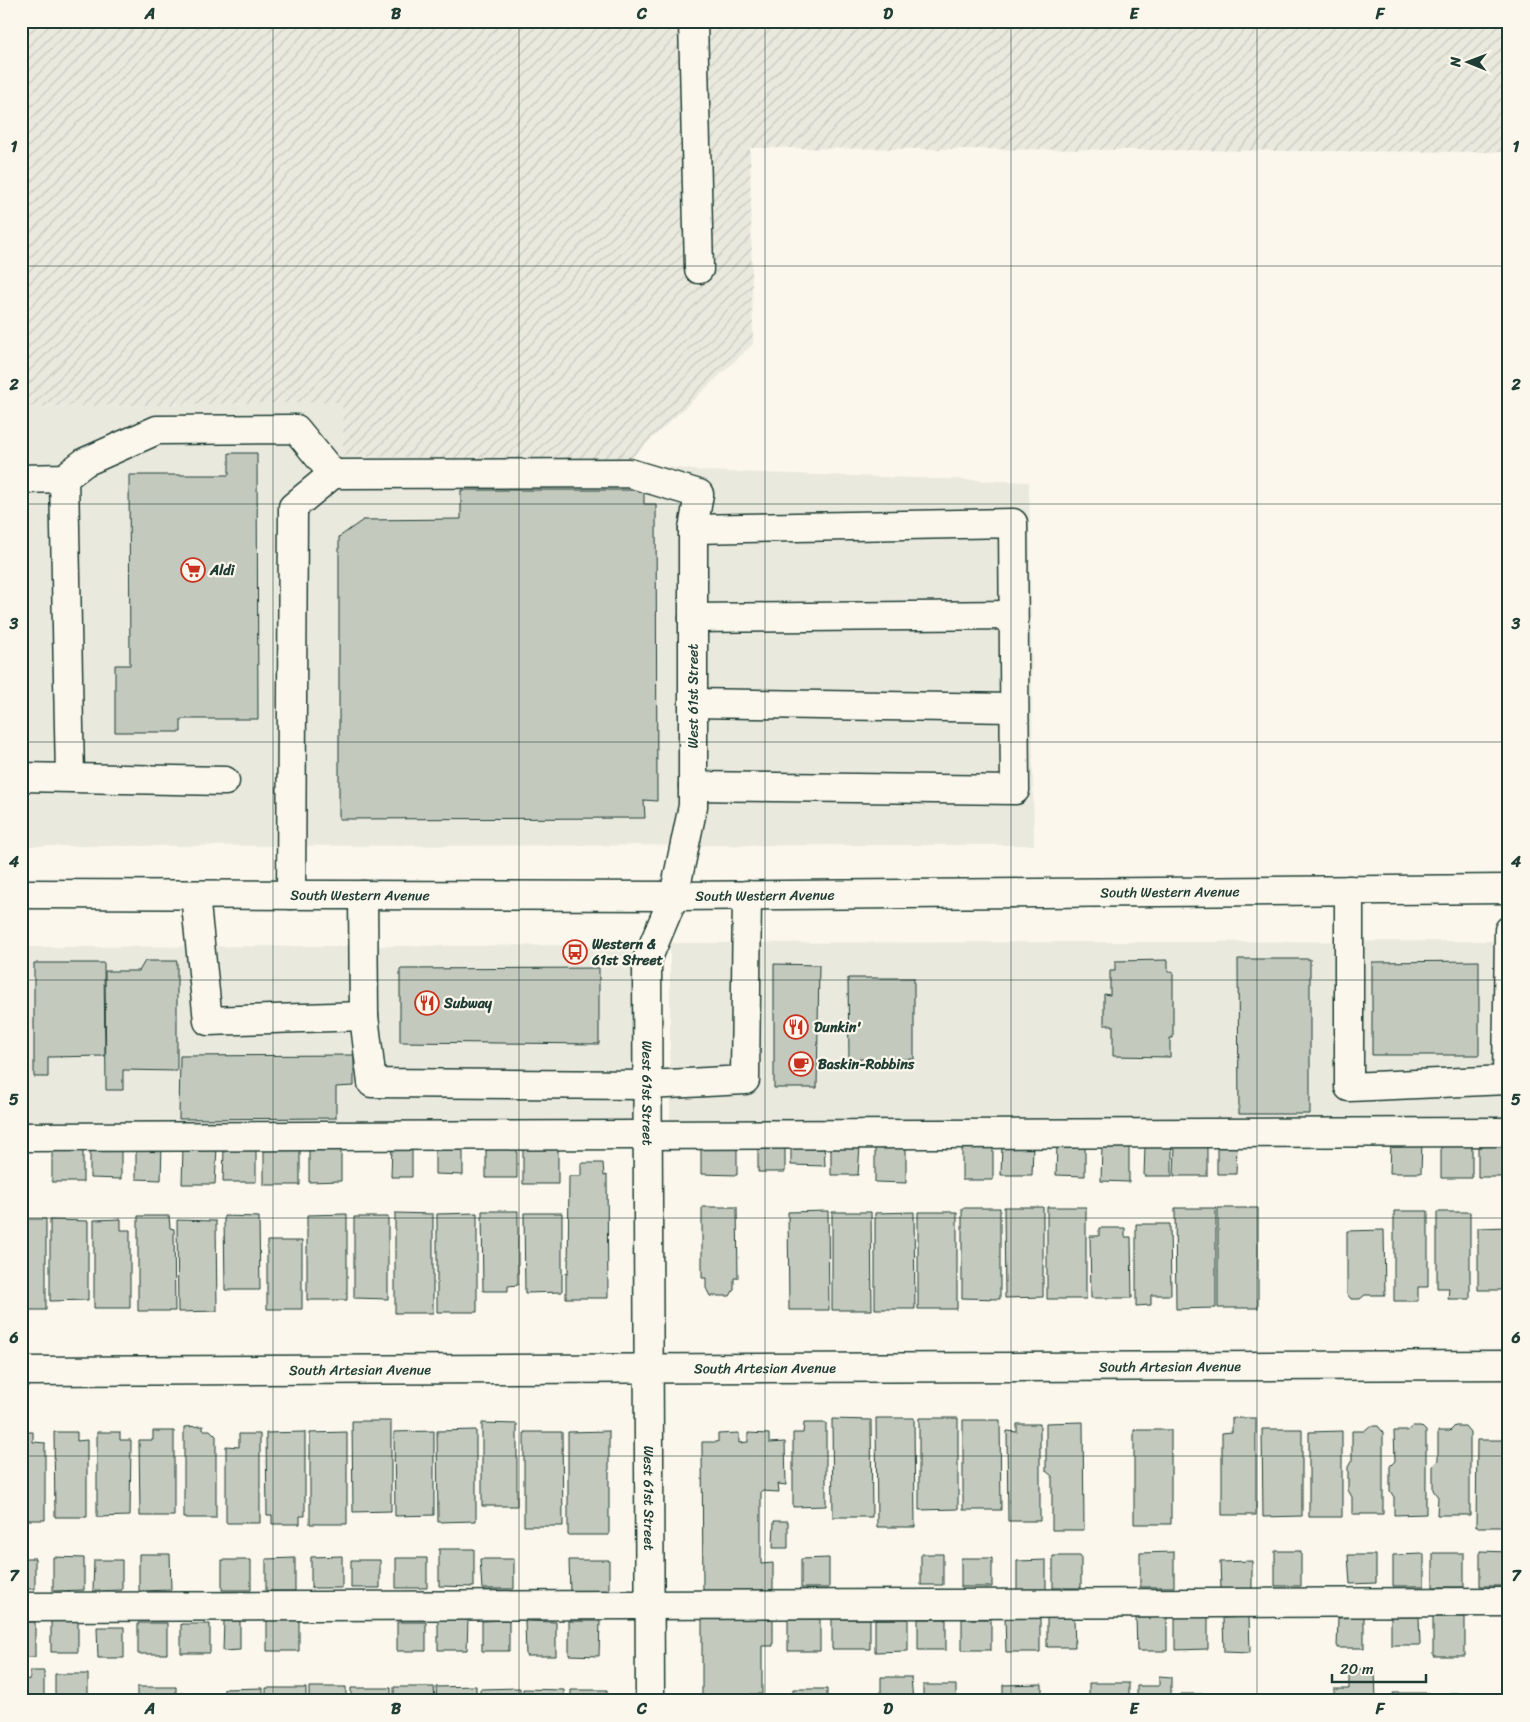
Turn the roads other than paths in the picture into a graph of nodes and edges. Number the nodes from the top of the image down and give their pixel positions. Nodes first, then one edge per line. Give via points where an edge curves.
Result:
1 (693, 21) edge
2 (699, 269) dead end
3 (333, 474) junction
4 (64, 478) junction
5 (21, 479) edge
6 (693, 529) junction
7 (1013, 614) junction
8 (693, 618) junction
9 (693, 703) junction
10 (1013, 708) junction
11 (21, 777) edge
12 (70, 778) junction
13 (225, 781) dead end
14 (693, 786) junction
15 (1509, 889) edge
16 (1349, 890) junction
17 (21, 894) edge
18 (196, 895) junction
19 (291, 895) junction
20 (363, 895) junction
21 (747, 895) junction
22 (674, 896) junction
23 (1509, 930) edge
24 (364, 1016) junction
25 (648, 1085) junction
26 (1509, 1132) edge
27 (648, 1136) junction
28 (21, 1137) edge
29 (1509, 1365) edge
30 (648, 1368) junction
31 (21, 1371) edge
32 (1509, 1602) edge
33 (649, 1605) junction
34 (21, 1607) edge
35 (650, 1701) edge

1 - 2 street
3 - 4 street via 296,429 157,430 85,462
3 - 6 street, West 61st Street via 630,473 699,494
3 - 19 street via 293,507
4 - 5 street
4 - 12 street
6 - 7 street via 1013,524
6 - 8 street, West 61st Street
7 - 8 street
7 - 10 street
8 - 9 street, West 61st Street
9 - 10 street
9 - 14 street, West 61st Street
10 - 14 street via 1014,790
11 - 12 street
12 - 13 street
14 - 22 street, West 61st Street via 693,806
15 - 16 street, South Western Avenue
16 - 21 street, South Western Avenue
16 - 23 street via 1349,1088 1507,1080
17 - 18 street, South Western Avenue
18 - 19 street, South Western Avenue
18 - 24 street via 208,1021
19 - 20 street, South Western Avenue
20 - 22 street, South Western Avenue
20 - 24 street
21 - 22 street, South Western Avenue
21 - 25 street via 745,1080
22 - 25 street, West 61st Street via 647,960
24 - 25 street via 372,1083
25 - 27 street, West 61st Street
26 - 27 street
27 - 28 street
27 - 30 street, West 61st Street
29 - 30 street, South Artesian Avenue
30 - 31 street, South Artesian Avenue
30 - 33 street, West 61st Street
32 - 33 street
33 - 34 street
33 - 35 street, West 61st Street

